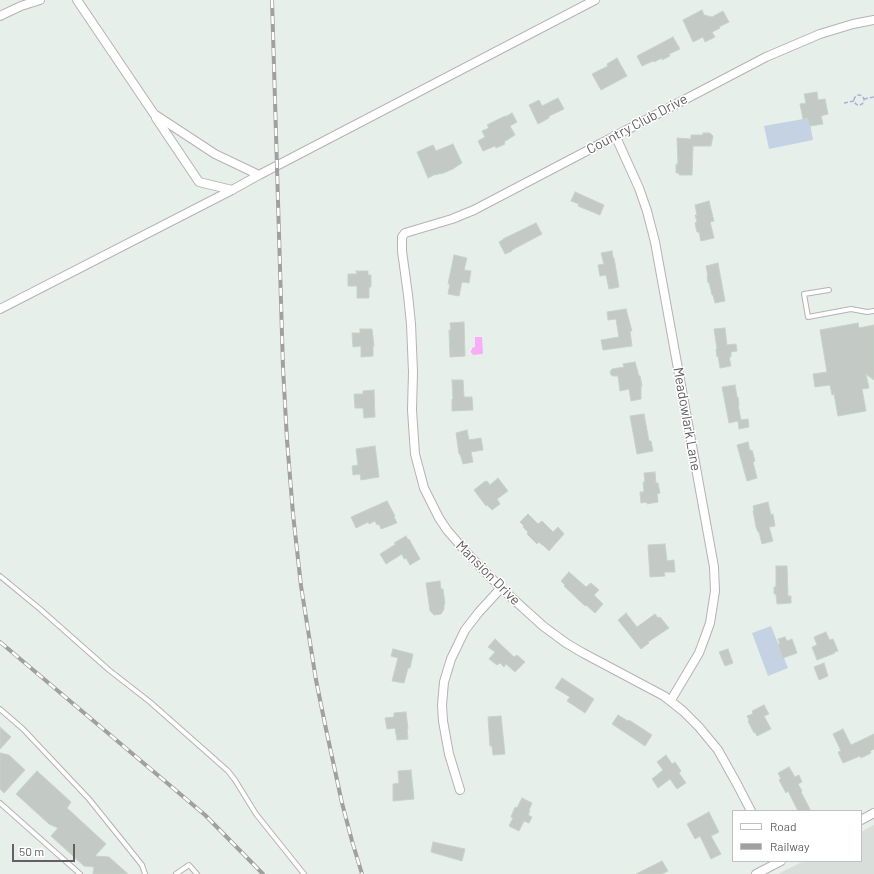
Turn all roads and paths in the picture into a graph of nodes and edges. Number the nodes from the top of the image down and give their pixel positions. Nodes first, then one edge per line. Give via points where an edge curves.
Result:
1 (40, 0) edge
2 (77, 0) edge
3 (595, 0) edge
4 (0, 16) edge
5 (874, 20) edge
6 (874, 97) edge
7 (864, 99) junction
8 (854, 101) junction
9 (844, 103) dead end
10 (154, 114) junction
11 (615, 135) junction
12 (260, 175) junction
13 (232, 190) junction
14 (403, 235) joint
15 (829, 290) dead end
16 (0, 309) edge
17 (874, 311) edge
18 (0, 576) edge
19 (501, 588) junction
20 (671, 700) junction
21 (0, 709) edge
22 (460, 790) dead end
23 (0, 803) edge
24 (750, 810) edge
25 (874, 813) edge
26 (862, 819) edge
27 (777, 862) edge
28 (80, 874) edge
29 (145, 874) edge
30 (176, 874) edge
31 (197, 874) edge
32 (304, 874) edge
33 (756, 874) edge

1 - 4 street
2 - 10 street
3 - 12 street
5 - 11 street, Country Club Drive via 835,29 784,49
6 - 7 path
7 - 8 path via 860,105
7 - 8 path via 857,95
8 - 9 path
10 - 12 street via 215,154
10 - 13 street via 199,182
11 - 14 street, Country Club Drive via 467,213
11 - 20 street, Meadowlark Lane via 639,188 653,235 714,567 715,591 706,637 700,653
12 - 13 street
13 - 16 street
14 - 19 street, Mansion Drive via 402,250 411,324 413,436 419,470 424,488 447,530
15 - 17 lane via 804,294 808,317 851,309
18 - 32 lane via 228,771 256,814
19 - 20 street, Mansion Drive via 566,643
19 - 22 street via 465,630 451,659 444,682 443,721 449,754
20 - 24 street, Mansion Drive via 718,750
21 - 29 lane via 23,729 89,799 142,865
23 - 28 lane
25 - 26 street
27 - 33 street
30 - 31 lane via 190,866

